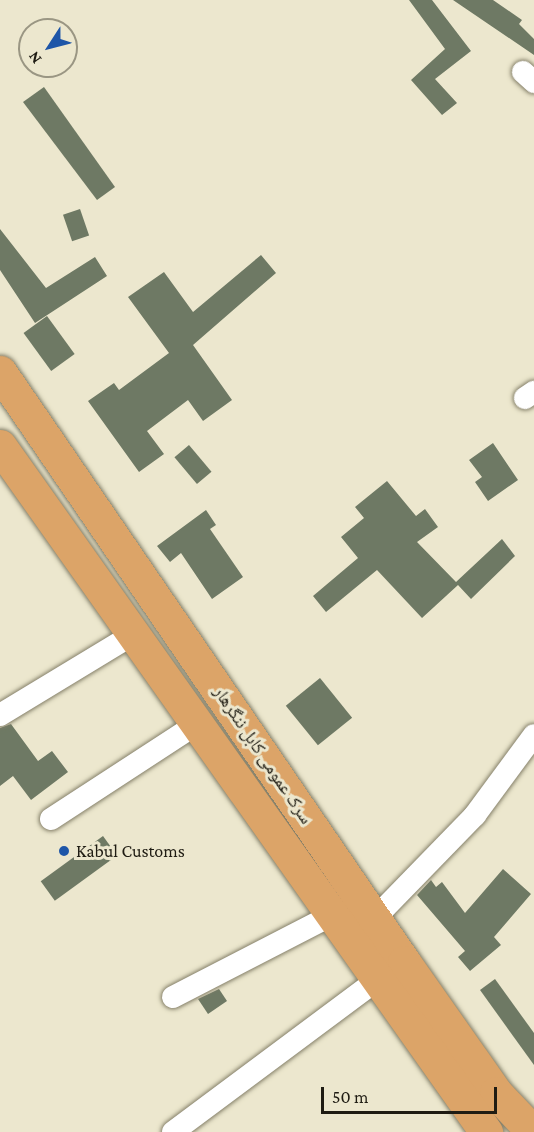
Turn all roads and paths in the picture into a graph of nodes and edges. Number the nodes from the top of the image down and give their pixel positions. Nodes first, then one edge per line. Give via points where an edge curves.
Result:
1 (0, 372) edge
2 (0, 446) edge
3 (134, 634) junction
4 (0, 715) edge
5 (198, 723) junction
6 (534, 735) edge
7 (51, 819) dead end
8 (332, 915) junction
9 (375, 918) junction
10 (404, 962) junction
11 (376, 980) junction
12 (173, 997) dead end
13 (173, 1132) edge
14 (486, 1132) edge
15 (533, 1132) edge

1 - 9 highway, سرک عمومی کابل ننگرهار
2 - 3 highway, سرک عمومی کابل ننگرهار
3 - 4 street
3 - 5 highway, سرک عمومی کابل ننگرهار
5 - 7 street
5 - 8 highway, سرک عمومی کابل ننگرهار
6 - 9 street via 475,815
8 - 11 highway, سرک عمومی کابل ننگرهار
8 - 12 street
9 - 10 highway, سرک عمومی کابل ننگرهار
10 - 11 street
10 - 15 highway, سرک عمومی کابل ننگرهار via 496,1093
11 - 13 street
11 - 14 highway, سرک عمومی کابل ننگرهار

